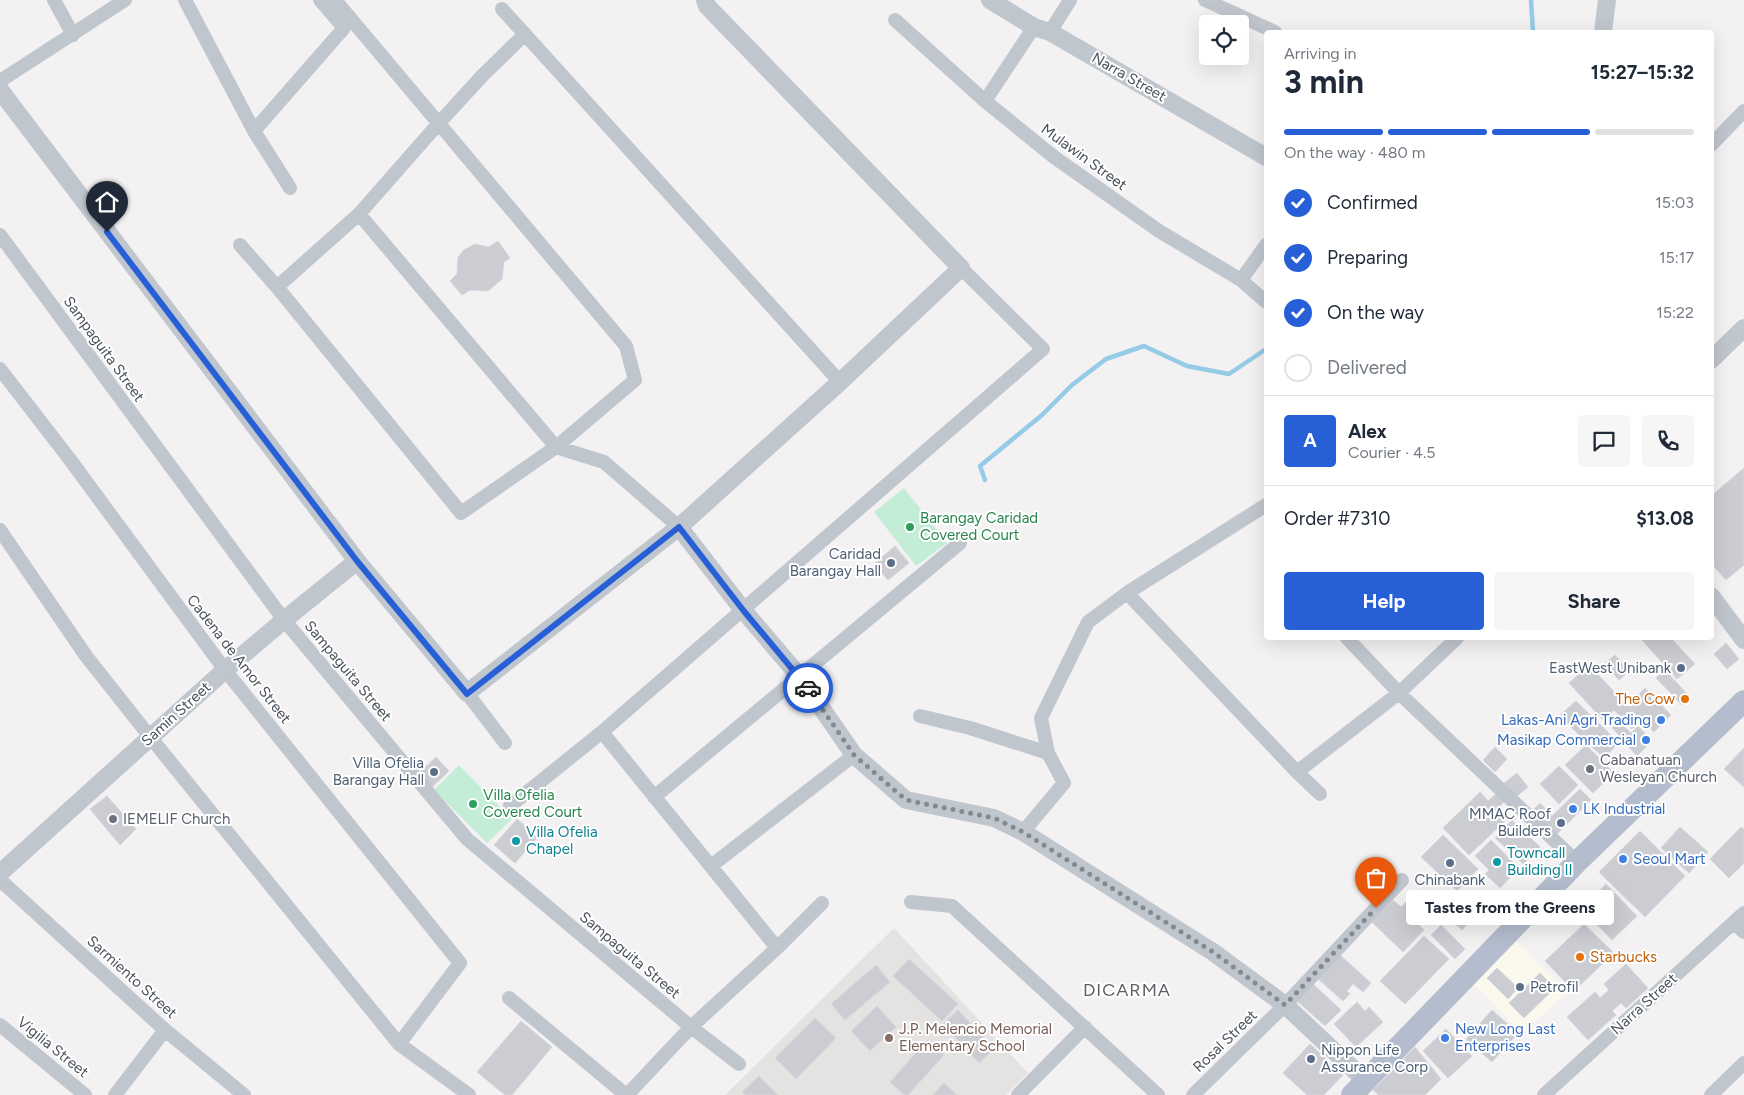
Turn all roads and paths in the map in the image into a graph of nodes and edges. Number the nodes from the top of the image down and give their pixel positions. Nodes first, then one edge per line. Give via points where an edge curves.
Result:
1 (54, 0) edge
2 (125, 0) edge
3 (186, 0) edge
4 (320, 0) edge
5 (335, 0) edge
6 (705, 0) edge
7 (990, 0) edge
8 (1070, 0) edge
9 (1205, 0) edge
10 (1607, 0) edge
11 (502, 9) dead end
12 (896, 20) dead end
13 (1042, 29) junction
14 (1271, 30) edge
15 (1603, 30) edge
16 (525, 34) junction
17 (73, 35) junction
18 (0, 81) edge
19 (0, 90) edge
20 (985, 101) junction
21 (1744, 111) edge
22 (439, 123) junction
23 (254, 131) junction
24 (1714, 142) edge
25 (1264, 156) edge
26 (290, 188) dead end
27 (359, 214) junction
28 (0, 235) edge
29 (240, 245) dead end
30 (1264, 248) edge
31 (961, 268) junction
32 (1241, 280) junction
33 (277, 287) junction
34 (1264, 300) edge
35 (1744, 328) edge
36 (1714, 357) edge
37 (0, 370) edge
38 (840, 382) junction
39 (556, 447) junction
40 (1264, 506) edge
41 (679, 527) junction
42 (0, 530) edge
43 (960, 543) dead end
44 (357, 561) junction
45 (1127, 593) junction
46 (1714, 600) edge
47 (743, 610) junction
48 (284, 620) junction
49 (1349, 640) edge
50 (1455, 640) edge
51 (1744, 640) edge
52 (225, 670) junction
53 (800, 677) junction
54 (1399, 693) junction
55 (467, 694) junction
56 (1744, 701) edge
57 (920, 716) dead end
58 (602, 732) junction
59 (151, 738) junction
60 (506, 743) dead end
61 (1048, 753) junction
62 (854, 755) junction
63 (1297, 772) junction
64 (1320, 794) dead end
65 (654, 797) junction
66 (510, 806) dead end
67 (1023, 832) junction
68 (1576, 862) junction
69 (711, 866) junction
70 (0, 873) edge
71 (0, 880) edge
72 (1402, 880) dead end
73 (911, 902) dead end
74 (822, 903) dead end
75 (1741, 922) edge
76 (778, 948) junction
77 (509, 998) dead end
78 (1285, 1005) junction
79 (0, 1025) edge
80 (691, 1027) junction
81 (1085, 1027) junction
82 (165, 1030) junction
83 (399, 1044) junction
84 (1744, 1063) edge
85 (739, 1064) dead end
86 (1359, 1088) edge
87 (86, 1095) edge
88 (115, 1095) edge
89 (244, 1095) edge
90 (469, 1095) edge
91 (626, 1095) edge
92 (1018, 1095) edge
93 (1158, 1095) edge
94 (1193, 1095) edge
95 (1544, 1095) edge
96 (1711, 1095) edge

1 - 17 street
2 - 17 street
3 - 23 street
4 - 23 street via 344,28
5 - 22 street
6 - 31 street via 706,6
7 - 13 street, Narra Street
8 - 13 street
9 - 14 street
10 - 15 street
11 - 16 street
12 - 20 street, Mulawin Street
13 - 20 street
13 - 25 street, Narra Street
16 - 22 street
16 - 38 street
17 - 18 street
19 - 44 street
20 - 32 street, Mulawin Street via 1054,157 1159,231
21 - 24 street
22 - 27 street
22 - 39 street via 626,346 635,380
23 - 26 street
27 - 33 street
27 - 39 street
28 - 48 street, Sampaguita Street
29 - 33 street
30 - 32 street
31 - 38 street
31 - 47 street via 1044,349
32 - 34 street, Mulawin Street
33 - 39 street via 461,513
35 - 36 street
37 - 52 street, Cadena de Amor Street
38 - 41 street
39 - 41 street via 604,462
40 - 45 street
41 - 47 street
41 - 55 street
42 - 59 street via 86,656
43 - 53 street
44 - 48 street, Samin Street
44 - 55 street
45 - 61 street via 1088,622 1062,672 1041,718
45 - 63 street
46 - 51 street
47 - 53 street
47 - 58 street
48 - 52 street, Samin Street
48 - 80 street, Sampaguita Street via 467,839
49 - 54 street
50 - 54 street
52 - 59 street, Samin Street
52 - 83 street, Cadena de Amor Street via 460,963
53 - 62 street
53 - 65 street
54 - 63 street
54 - 68 street
55 - 60 street
56 - 68 main road
57 - 61 street
58 - 65 street
58 - 66 street
59 - 70 street, Samin Street
59 - 83 street
61 - 67 street via 1064,783
62 - 67 street via 906,800 994,818
62 - 69 street
63 - 64 street
65 - 69 street
67 - 78 street via 1213,952
68 - 86 main road
69 - 76 street
71 - 82 street, Sarmiento Street
72 - 78 street, Rosal Street
73 - 81 street via 952,906
74 - 76 street
75 - 95 street, Narra Street
76 - 80 street
77 - 91 street
78 - 86 street
78 - 94 street, Rosal Street
79 - 87 street, Vigilia Street
80 - 85 street, Sampaguita Street
80 - 91 street
81 - 92 street
81 - 93 street
82 - 88 street
82 - 89 street, Sarmiento Street
83 - 90 street
84 - 96 street

